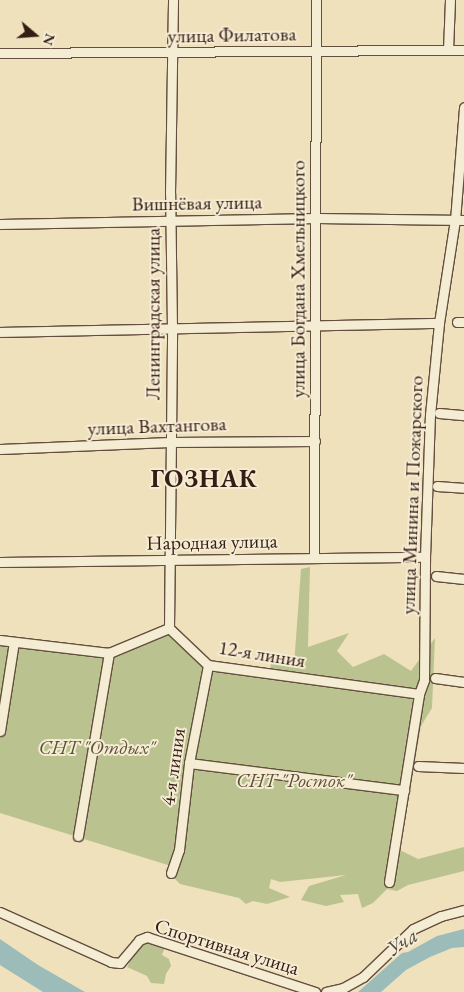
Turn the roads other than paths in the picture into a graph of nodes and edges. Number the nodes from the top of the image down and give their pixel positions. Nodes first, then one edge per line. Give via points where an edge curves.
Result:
1 (174, 0) edge
2 (316, 0) edge
3 (450, 0) edge
4 (448, 50) junction
5 (464, 50) edge
6 (316, 51) junction
7 (0, 53) edge
8 (174, 53) junction
9 (464, 108) edge
10 (317, 218) junction
11 (460, 220) edge
12 (171, 221) junction
13 (0, 224) edge
14 (439, 323) junction
15 (315, 325) junction
16 (172, 328) junction
17 (0, 332) edge
18 (440, 413) dead end
19 (464, 415) edge
20 (315, 441) junction
21 (170, 442) junction
22 (0, 449) edge
23 (437, 486) dead end
24 (464, 488) edge
25 (425, 557) junction
26 (314, 558) junction
27 (170, 560) junction
28 (0, 562) edge
29 (436, 576) dead end
30 (464, 579) edge
31 (169, 628) junction
32 (0, 640) edge
33 (14, 642) junction
34 (109, 653) junction
35 (208, 665) junction
36 (435, 678) dead end
37 (464, 682) edge
38 (419, 694) junction
39 (0, 731) edge
40 (189, 763) junction
41 (418, 766) dead end
42 (464, 768) edge
43 (404, 790) junction
44 (78, 836) dead end
45 (171, 874) dead end
46 (389, 882) dead end
47 (464, 910) edge
48 (0, 912) edge
49 (315, 992) edge
50 (327, 992) edge

1 - 8 street, Ленинградская улица
2 - 6 street, улица Богдана Хмельницкого
3 - 4 street
4 - 5 street, улица Филатова
4 - 6 street, улица Филатова
6 - 8 street, улица Филатова
6 - 10 street, улица Богдана Хмельницкого
7 - 8 street, улица Филатова
8 - 12 street, Ленинградская улица
9 - 11 street, улица Минина и Пожарского
10 - 11 street, Вишнёвая улица
10 - 12 street, Вишнёвая улица
10 - 15 street, улица Богдана Хмельницкого
11 - 14 street, улица Минина и Пожарского
12 - 13 street, Вишнёвая улица
12 - 16 street, Ленинградская улица
14 - 15 street
14 - 25 street, улица Минина и Пожарского via 430,415
15 - 16 street
15 - 20 street, улица Богдана Хмельницкого
16 - 17 street
16 - 21 street, Ленинградская улица
18 - 19 street
20 - 21 street, улица Вахтангова
20 - 26 street, улица Богдана Хмельницкого
21 - 22 street, улица Вахтангова
21 - 27 street, Ленинградская улица
23 - 24 street
25 - 26 street, Народная улица
25 - 38 street, улица Минина и Пожарского via 424,680
26 - 27 street, Народная улица
27 - 28 street, Народная улица
27 - 31 street, Ленинградская улица
29 - 30 street
31 - 34 street
31 - 35 street, 12-я линия
32 - 33 street
33 - 34 street
33 - 39 street
34 - 44 street
35 - 38 street, 12-я линия
35 - 40 street, 4-я линия
36 - 37 street
38 - 43 street, улица Минина и Пожарского
40 - 43 street
40 - 45 street, 4-я линия via 179,850
41 - 42 street
43 - 46 street, улица Минина и Пожарского
47 - 50 street via 441,916 414,929 363,977
48 - 49 street, Спортивная улица via 111,962 120,963 139,940 147,937

